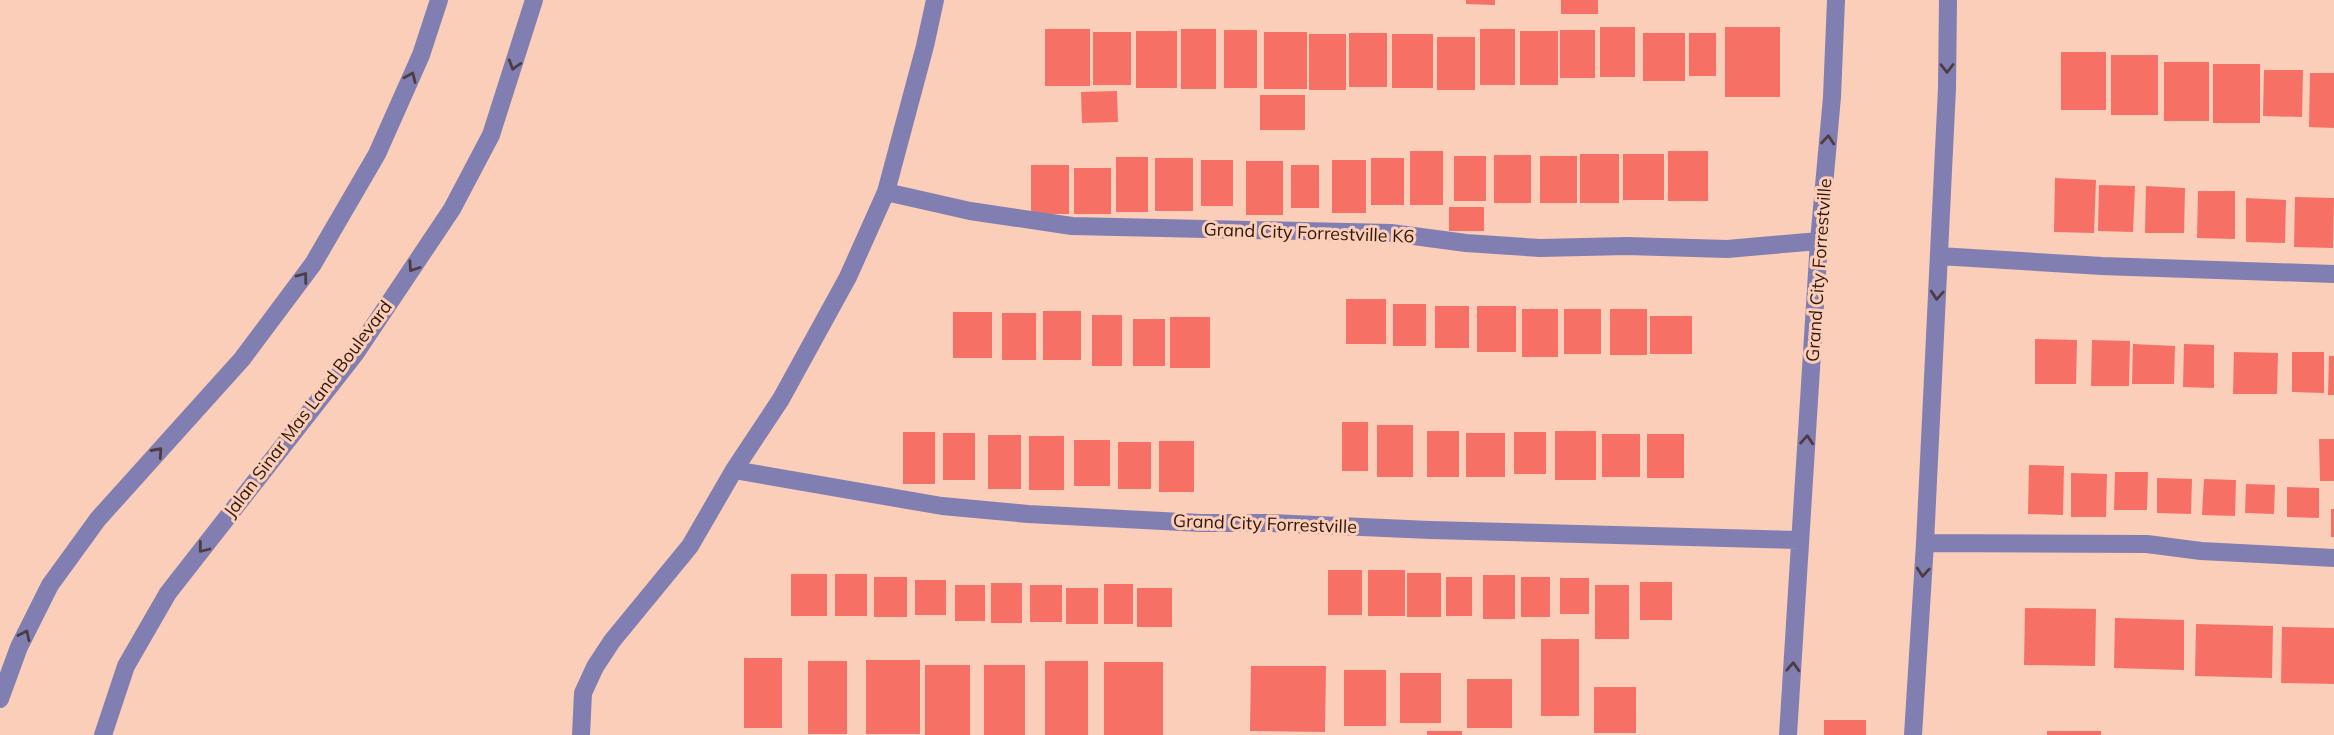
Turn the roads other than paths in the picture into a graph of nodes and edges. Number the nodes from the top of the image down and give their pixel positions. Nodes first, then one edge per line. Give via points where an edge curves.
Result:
1 (439, 0) edge
2 (534, 0) edge
3 (934, 0) edge
4 (1836, 0) edge
5 (1948, 0) edge
6 (886, 192) junction
7 (1819, 241) junction
8 (1939, 256) junction
9 (2334, 274) edge
10 (734, 470) junction
11 (1799, 540) junction
12 (1925, 544) junction
13 (2334, 558) edge
14 (0, 699) edge
15 (103, 735) edge
16 (581, 735) edge
17 (1788, 735) edge
18 (1913, 735) edge

14 -> 1 street via 50,585 98,519 242,359 313,264 377,154 421,55
2 -> 15 street, Jalan Sinar Mas Land Boulevard via 491,135 452,209 355,354 167,593 126,666
3 - 6 street
7 -> 4 street, Grand City Forrestville
5 -> 8 street
6 - 7 street, Grand City Forrestville K6 via 970,211 1072,226 1391,233 1540,248 1727,250
6 - 10 street via 830,310 781,399
11 -> 7 street, Grand City Forrestville
8 - 9 street
8 -> 12 street
10 - 11 street, Grand City Forrestville via 942,506 1028,513 1201,523
10 - 16 street via 690,546 595,667 583,693
17 -> 11 street, Grand City Forrestville
12 - 13 street via 2147,544
12 -> 18 street

